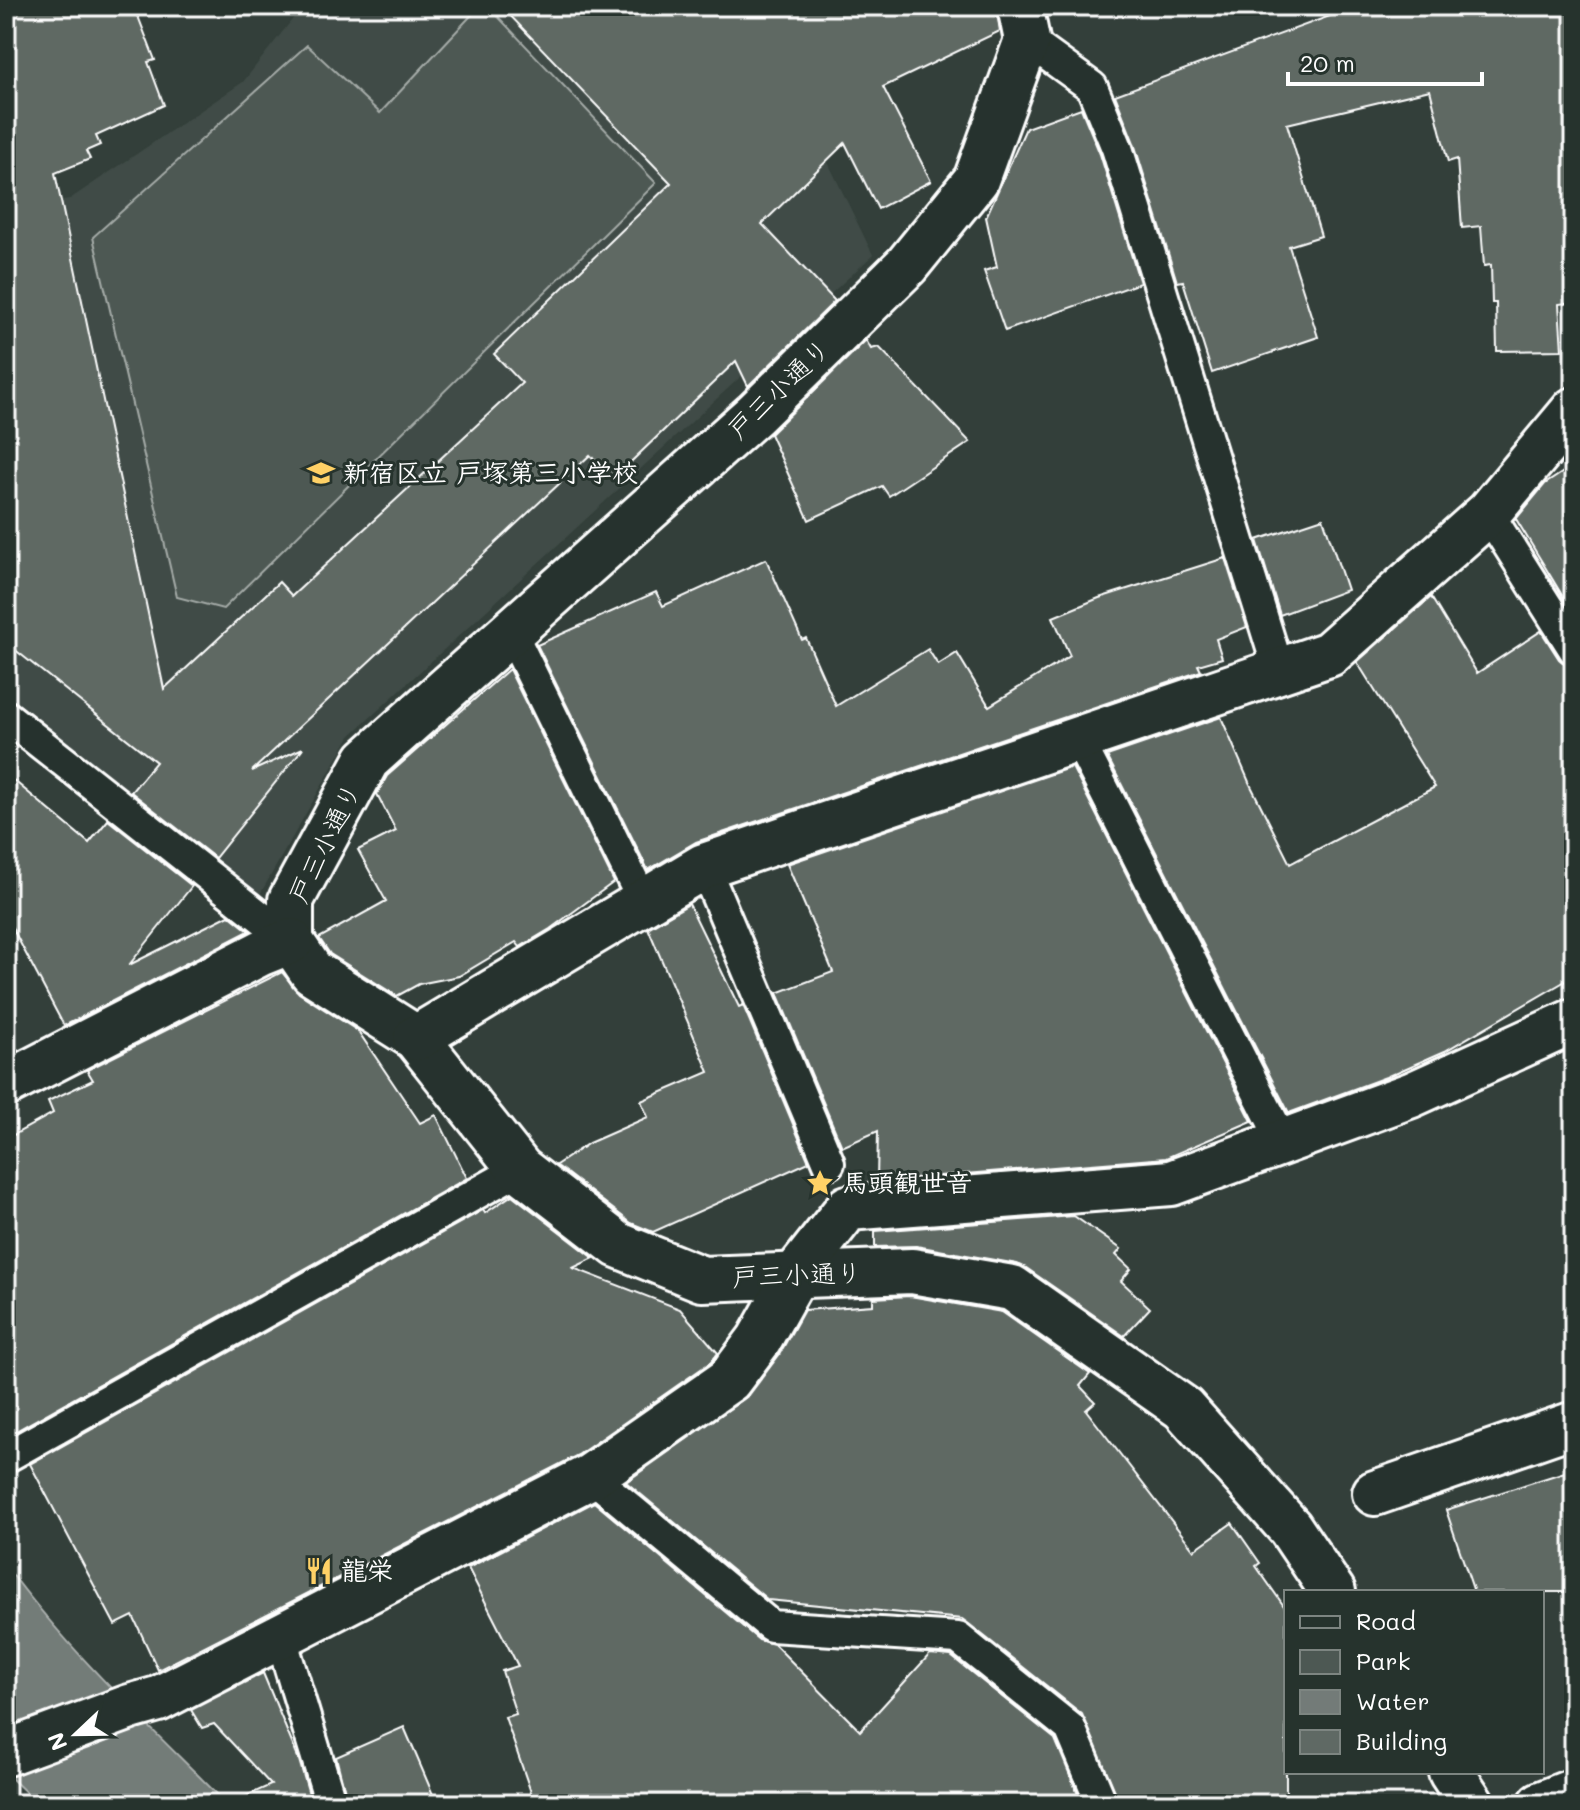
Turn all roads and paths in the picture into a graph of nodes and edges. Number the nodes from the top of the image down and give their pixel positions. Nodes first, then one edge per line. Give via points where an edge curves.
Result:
1 (1023, 23) edge
2 (1574, 410) edge
3 (1488, 513) junction
4 (510, 630) junction
5 (1574, 649) edge
6 (1279, 671) junction
7 (6, 716) edge
8 (1078, 739) junction
9 (704, 866) junction
10 (643, 901) junction
11 (291, 941) junction
12 (1574, 1021) edge
13 (416, 1038) junction
14 (6, 1084) edge
15 (1283, 1142) junction
16 (829, 1163) dead end
17 (520, 1169) junction
18 (796, 1274) junction
19 (1574, 1424) edge
20 (6, 1457) edge
21 (591, 1476) junction
22 (1375, 1493) dead end
23 (1332, 1590) edge
24 (281, 1638) junction
25 (6, 1753) edge
26 (1452, 1774) edge
27 (1574, 1791) edge
28 (331, 1804) edge
29 (1102, 1804) edge
30 (1472, 1804) edge
31 (1541, 1804) edge

1 - 4 street, 戸三小通り via 976,180 907,265 755,414
1 - 6 lane via 1092,87 1117,148
2 - 3 street
3 - 5 lane
3 - 6 street via 1329,654
4 - 10 lane
4 - 11 street, 戸三小通り via 367,760 291,900
6 - 8 street
7 - 11 lane
8 - 9 street
8 - 15 lane
9 - 10 street
9 - 16 lane
10 - 13 street
11 - 13 street, 戸三小通り via 312,972
11 - 14 street
12 - 15 street via 1411,1095
13 - 17 street, 戸三小通り
15 - 18 street via 1171,1183 848,1208
17 - 18 street, 戸三小通り via 618,1245 702,1279
17 - 20 lane
18 - 21 street via 729,1380
18 - 23 street, 戸三小通り via 912,1271 1012,1288 1183,1408 1290,1528
19 - 22 street
21 - 24 street
21 - 29 lane via 771,1626 958,1638 1070,1728
24 - 25 street via 158,1699
24 - 28 lane
26 - 30 street
27 - 31 street

